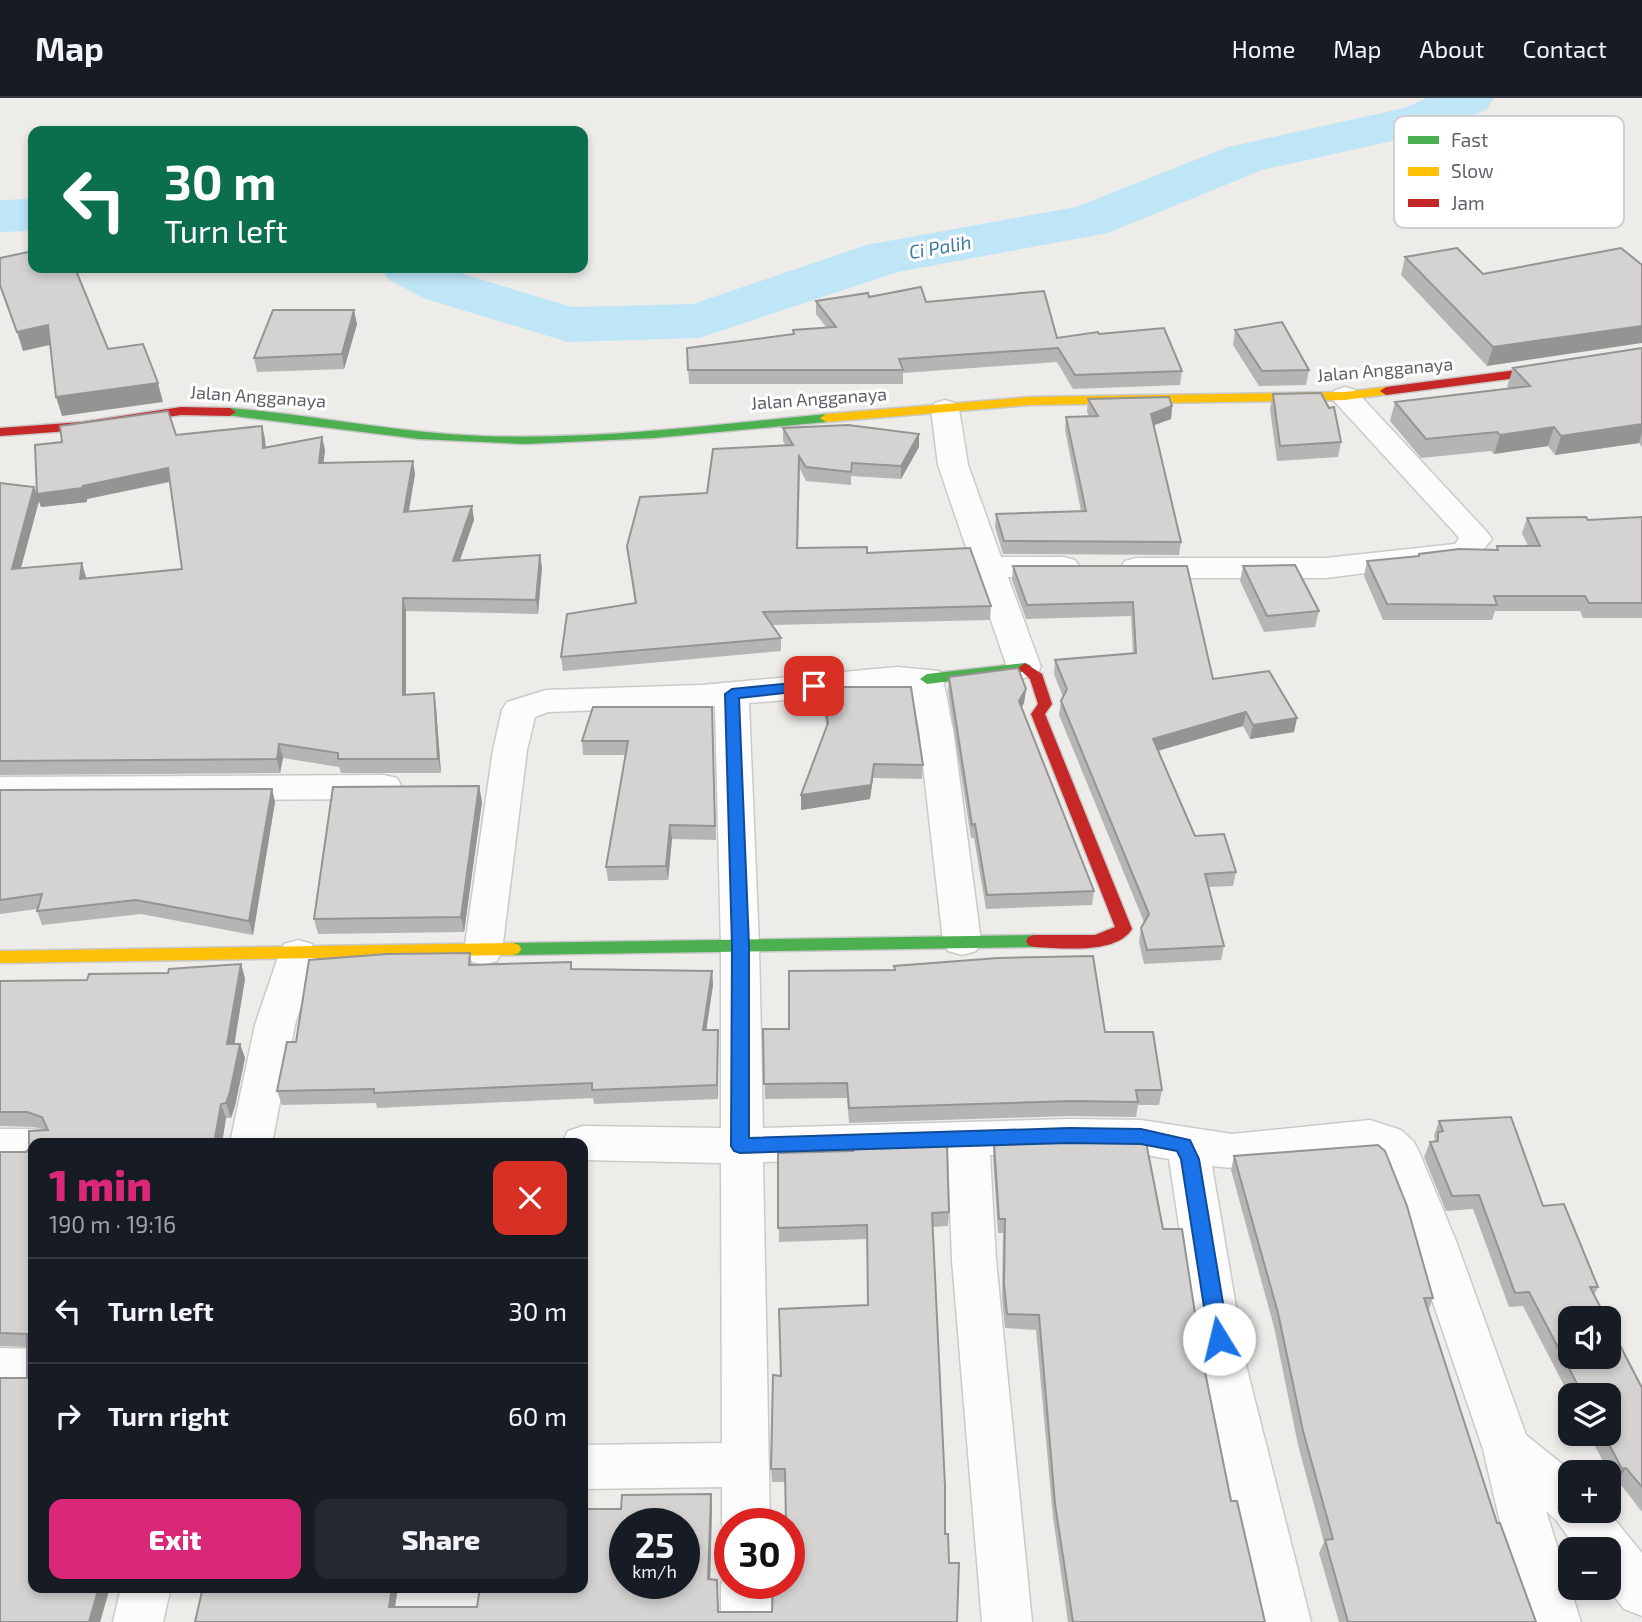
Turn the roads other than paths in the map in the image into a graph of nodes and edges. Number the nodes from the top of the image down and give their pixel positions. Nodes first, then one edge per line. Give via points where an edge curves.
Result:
1 (1642, 354) edge
2 (1345, 396) junction
3 (945, 409) junction
4 (0, 432) edge
5 (988, 567) junction
6 (1024, 667) junction
7 (927, 679) junction
8 (732, 694) junction
9 (423, 787) edge
10 (0, 789) edge
11 (962, 941) junction
12 (740, 946) junction
13 (483, 951) junction
14 (298, 954) junction
15 (0, 957) edge
16 (252, 1138) edge
17 (968, 1139) junction
18 (588, 1143) edge
19 (1183, 1145) junction
20 (0, 1146) edge
21 (28, 1146) edge
22 (740, 1146) junction
23 (0, 1368) edge
24 (28, 1369) edge
25 (1507, 1448) junction
26 (746, 1465) junction
27 (588, 1467) edge
28 (1558, 1490) edge
29 (746, 1508) edge
30 (1586, 1523) edge
31 (1642, 1592) edge
32 (145, 1593) edge
33 (746, 1599) edge
34 (138, 1622) edge
35 (746, 1622) edge
36 (1007, 1622) edge
37 (1286, 1622) edge
38 (1556, 1622) edge

1 - 2 street, Jalan Angganaya
2 - 3 street, Jalan Angganaya via 1079,398
2 - 5 street via 1476,539 1464,552 1326,568
3 - 4 street, Jalan Angganaya via 561,441 422,436 288,415 218,411 181,411
3 - 5 street via 953,465
5 - 6 street
6 - 7 street
6 - 11 street via 1037,677 1045,704 1038,714 1124,929 1105,940
7 - 8 street
7 - 11 street
8 - 12 street
8 - 13 street via 547,701 519,710 491,787
9 - 10 street
11 - 12 street
12 - 13 street
12 - 22 street
13 - 14 street
14 - 15 street
14 - 16 street via 275,1025
17 - 19 street via 1141,1137
17 - 22 street
17 - 36 street via 969,1209
18 - 22 street
19 - 25 street via 1232,1151 1370,1137 1386,1142 1399,1154
19 - 37 street via 1190,1159 1223,1365
20 - 21 street
22 - 26 street
23 - 24 street
25 - 28 street
25 - 38 street via 1527,1535
26 - 27 street
26 - 29 street
30 - 31 street
32 - 34 street
33 - 35 street

